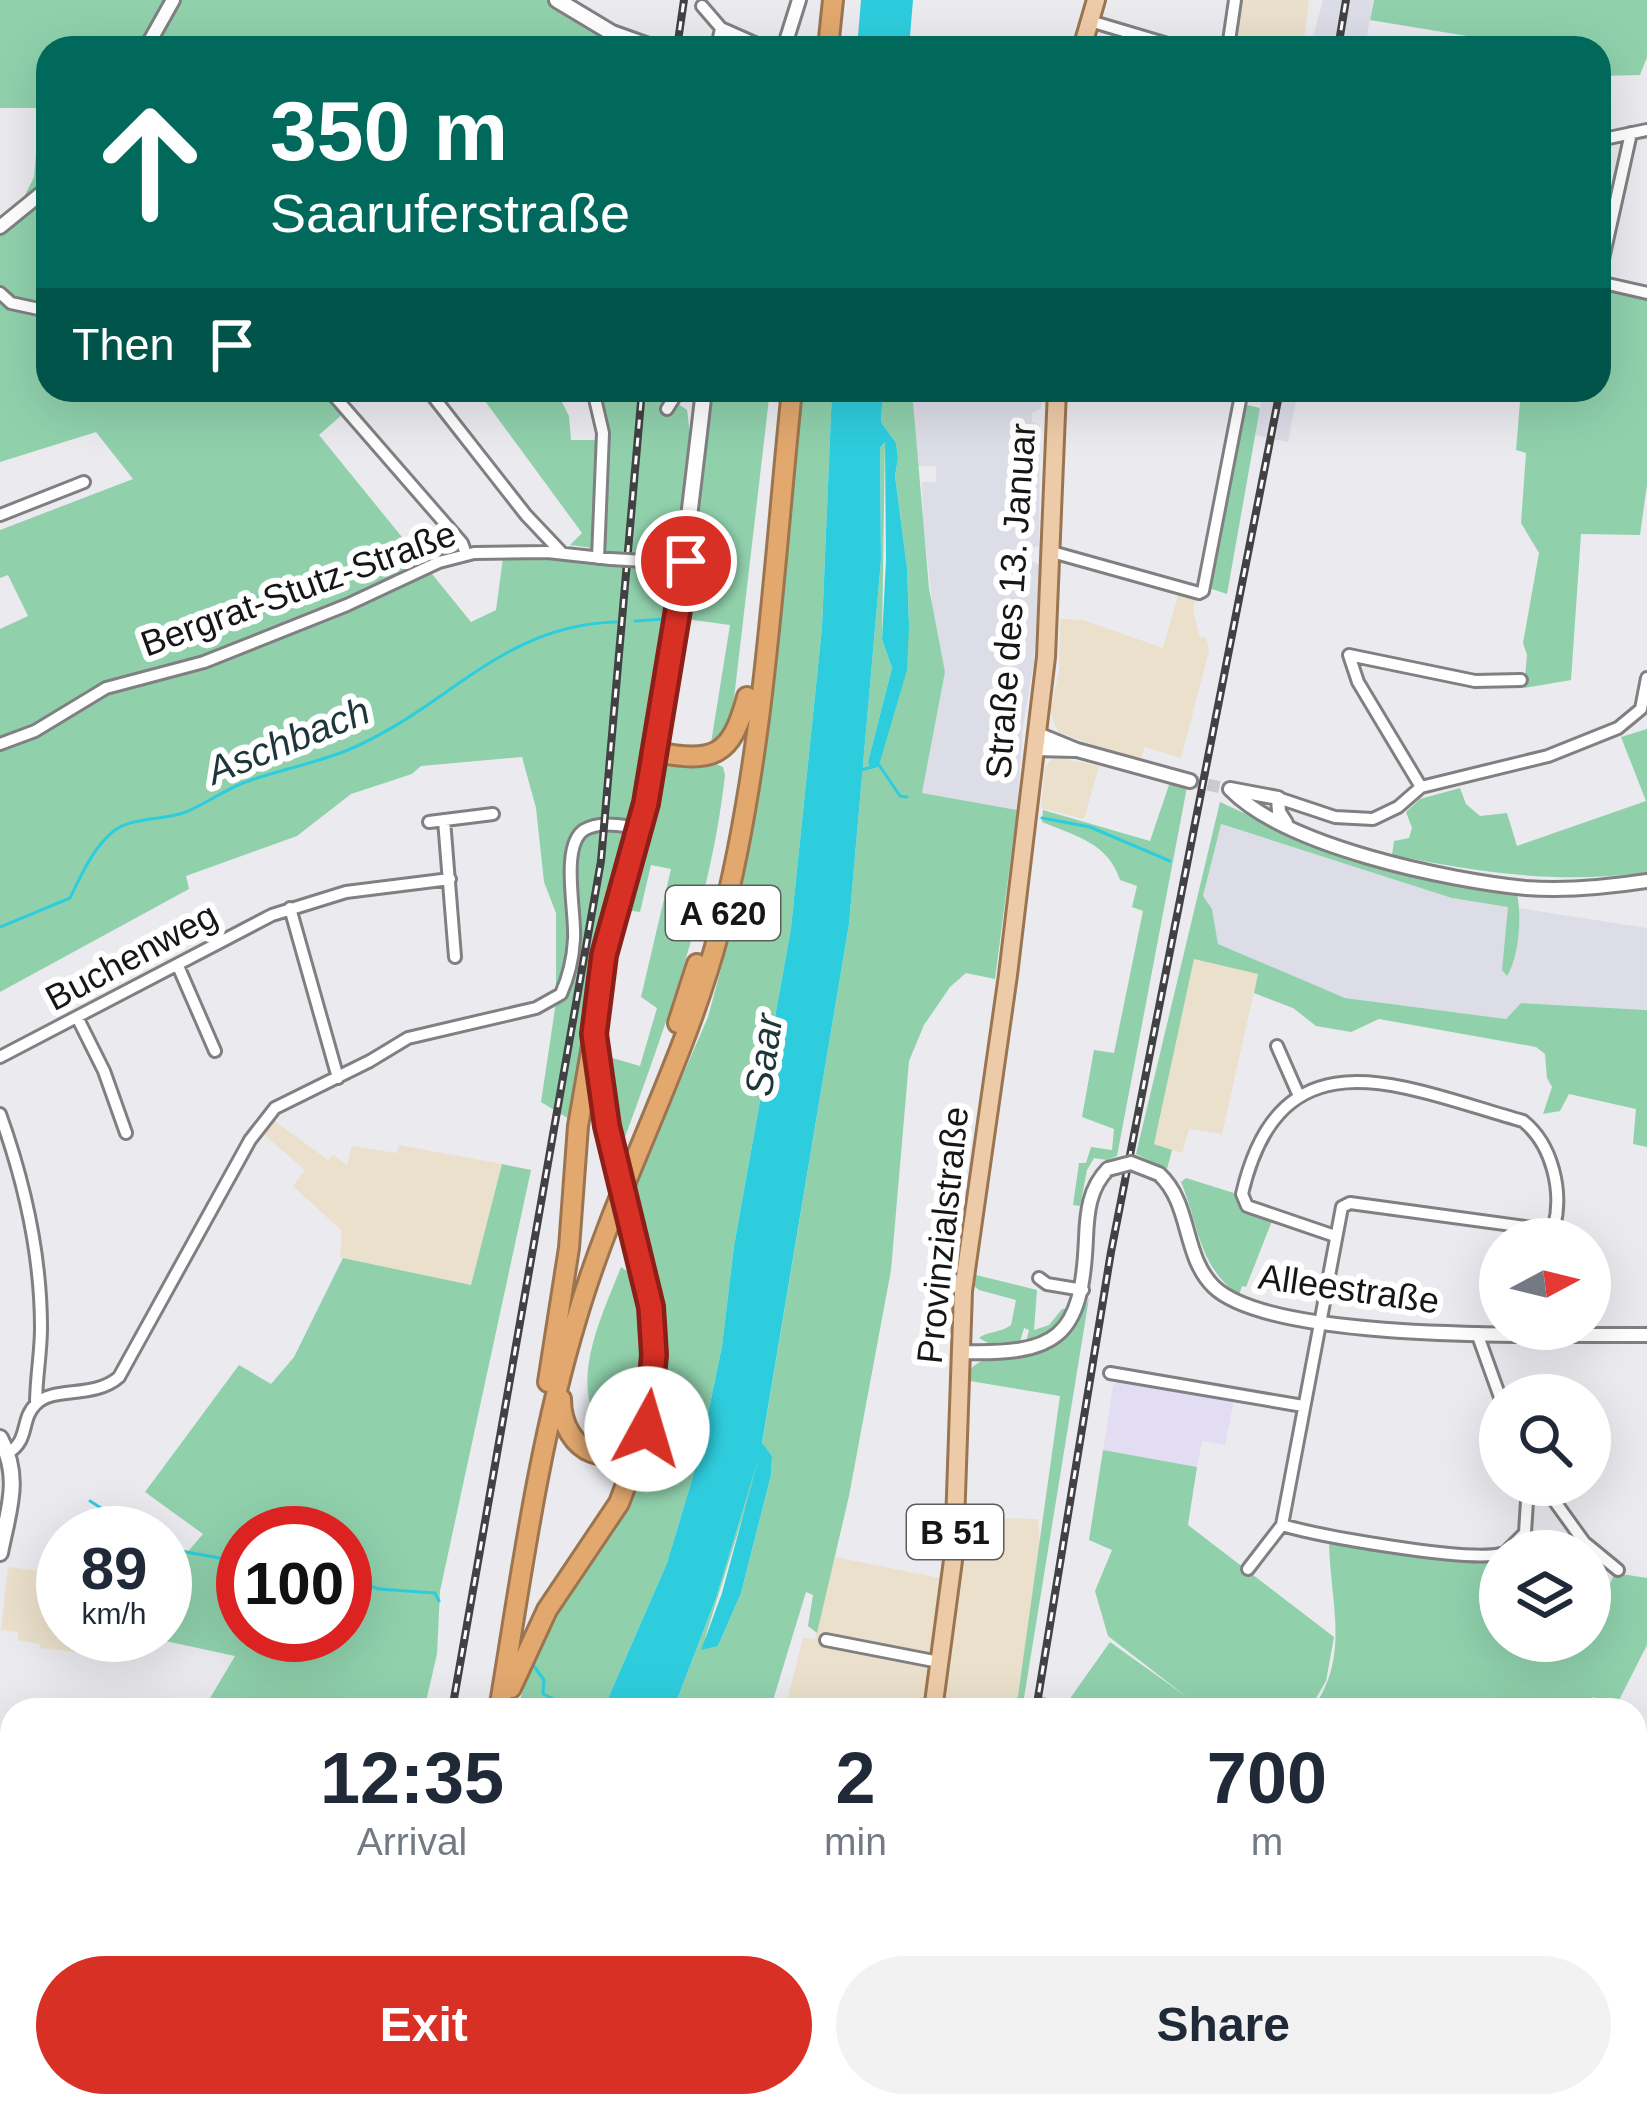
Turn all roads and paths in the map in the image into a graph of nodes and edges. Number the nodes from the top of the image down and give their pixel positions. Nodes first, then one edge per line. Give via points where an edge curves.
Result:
1 (173, 0) edge
2 (557, 0) edge
3 (799, 0) edge
4 (832, 0) edge
5 (844, 0) edge
6 (1096, 0) edge
7 (1235, 0) edge
8 (702, 6) dead end
9 (1090, 21) junction
10 (722, 28) junction
11 (153, 36) edge
12 (620, 36) edge
13 (720, 36) edge
14 (740, 36) edge
15 (788, 36) edge
16 (830, 36) edge
17 (841, 36) edge
18 (1086, 36) edge
19 (1141, 36) edge
20 (1230, 36) edge
21 (1647, 130) edge
22 (1631, 133) junction
23 (1611, 137) edge
24 (36, 198) edge
25 (1611, 225) edge
26 (0, 227) edge
27 (1611, 283) edge
28 (1647, 292) edge
29 (0, 293) edge
30 (36, 308) edge
31 (340, 402) edge
32 (437, 402) edge
33 (596, 402) edge
34 (672, 402) edge
35 (703, 402) edge
36 (780, 402) edge
37 (790, 402) edge
38 (1057, 402) edge
39 (1240, 402) edge
40 (667, 409) dead end
41 (84, 482) dead end
42 (0, 515) edge
43 (561, 552) junction
44 (1052, 552) junction
45 (466, 554) junction
46 (604, 559) junction
47 (644, 561) dead end
48 (764, 598) junction
49 (757, 656) junction
50 (1381, 662) junction
51 (1647, 677) edge
52 (1521, 680) dead end
53 (1358, 682) junction
54 (747, 698) junction
55 (1644, 710) edge
56 (1037, 741) junction
57 (0, 744) edge
58 (655, 752) junction
59 (1190, 781) tunnel mouth
60 (1421, 787) junction
61 (1278, 798) junction
62 (493, 814) dead end
63 (1028, 817) joint
64 (444, 820) junction
65 (429, 822) dead end
66 (1287, 826) junction
67 (640, 828) junction
68 (451, 879) junction
69 (1647, 881) edge
70 (290, 908) junction
71 (455, 957) dead end
72 (178, 966) junction
73 (597, 993) joint
74 (78, 1019) junction
75 (594, 1034) junction
76 (1277, 1046) dead end
77 (214, 1051) dead end
78 (0, 1057) edge
79 (338, 1078) junction
80 (1299, 1096) junction
81 (0, 1114) edge
82 (126, 1133) dead end
83 (17, 1161) junction
84 (0, 1166) edge
85 (1555, 1218) edge
86 (1479, 1225) edge
87 (1334, 1236) junction
88 (1039, 1278) dead end
89 (1083, 1290) junction
90 (1318, 1321) junction
91 (1477, 1333) joint
92 (1611, 1334) edge
93 (1647, 1335) edge
94 (959, 1352) junction
95 (1110, 1373) dead end
96 (1492, 1374) edge
97 (555, 1377) junction
98 (36, 1404) junction
99 (1303, 1406) junction
100 (649, 1412) junction
101 (0, 1438) edge
102 (8, 1453) junction
103 (1558, 1506) edge
104 (1282, 1525) junction
105 (0, 1553) edge
106 (1479, 1553) edge
107 (1248, 1569) dead end
108 (1618, 1570) dead end
109 (826, 1640) dead end
110 (940, 1662) junction
111 (490, 1698) edge
112 (504, 1698) edge
113 (507, 1698) edge
114 (935, 1698) edge

1 - 11 street
2 - 12 main road
3 - 15 street
4 - 16 highway
5 - 17 highway
6 - 9 main road
7 - 20 street
8 - 10 street
9 - 18 main road
9 - 19 street
10 - 13 street
10 - 14 street
21 - 22 street
22 - 23 street
22 - 25 street
24 - 26 street
27 - 28 street
29 - 30 street
31 - 45 street
32 - 43 street
33 - 46 street
34 - 40 street
35 - 58 main road
36 - 48 highway, A 620
37 - 48 highway, A 620
38 - 44 main road, Straße des 13. Januar
39 - 44 street via 1203,591
41 - 42 street
43 - 45 street, Bergrat-Stutz-Straße
43 - 46 street, Bergrat-Stutz-Straße
44 - 56 main road, Straße des 13. Januar
45 - 57 street, Bergrat-Stutz-Straße via 204,662 106,688
46 - 47 street, Bergrat-Stutz-Straße, bridge
48 - 49 highway, A 620
49 - 54 highway, A 620
49 - 97 highway, A 620 via 742,818 707,974
50 - 52 street via 1474,681
50 - 53 street
50 - 53 street via 1349,656
51 - 55 street
53 - 60 street
54 - 58 highway via 735,735 713,755
54 - 97 highway, A 620 via 708,928 669,1050 577,1280
55 - 60 street via 1548,756
56 - 59 street
56 - 63 main road, Straße des 13. Januar
58 - 67 main road
60 - 61 street via 1363,821
61 - 66 street
61 - 66 street via 1227,789
62 - 64 street
63 - 94 main road, Provinzialstraße
64 - 65 street
64 - 68 street
66 - 69 street via 1389,862 1513,886
67 - 73 main road
67 - 79 street via 600,825 576,838 574,946 561,994 536,1008 408,1038
68 - 70 street, Buchenweg
68 - 71 street
70 - 72 street, Buchenweg
70 - 79 street
72 - 74 street, Buchenweg
72 - 77 street
73 - 75 highway
74 - 78 street, Buchenweg
74 - 82 street
75 - 97 highway via 580,1104
75 - 100 highway, bridge via 654,1339
76 - 80 street
79 - 98 street via 263,1120 119,1377 99,1390
80 - 85 street via 1366,1079 1523,1121 1559,1193
80 - 87 street via 1272,1121 1241,1194 1247,1206
81 - 83 street
83 - 84 street
83 - 98 street via 41,1323
86 - 87 street via 1350,1203
87 - 90 street
88 - 89 street
89 - 90 street, Alleestraße, bridge via 1091,1196 1108,1169 1131,1163 1174,1190 1198,1264 1215,1288 1244,1306
89 - 94 street, Alleestraße via 1076,1313 1046,1343 1022,1352
90 - 91 street, Alleestraße
90 - 99 street
91 - 96 street
92 - 93 street, Alleestraße
94 - 110 main road, Provinzialstraße / B 51 via 954,1552
95 - 99 street
97 - 100 highway via 563,1422 585,1450 627,1446
97 - 111 highway, A 620 via 518,1525
97 - 112 highway, A 620
98 - 102 street via 24,1439
99 - 104 street
100 - 113 highway via 619,1503 547,1610
101 - 102 main road
102 - 105 main road via 14,1485
103 - 108 street
104 - 106 street
104 - 107 street
109 - 110 street
110 - 114 main road, Provinzialstraße / B 51

